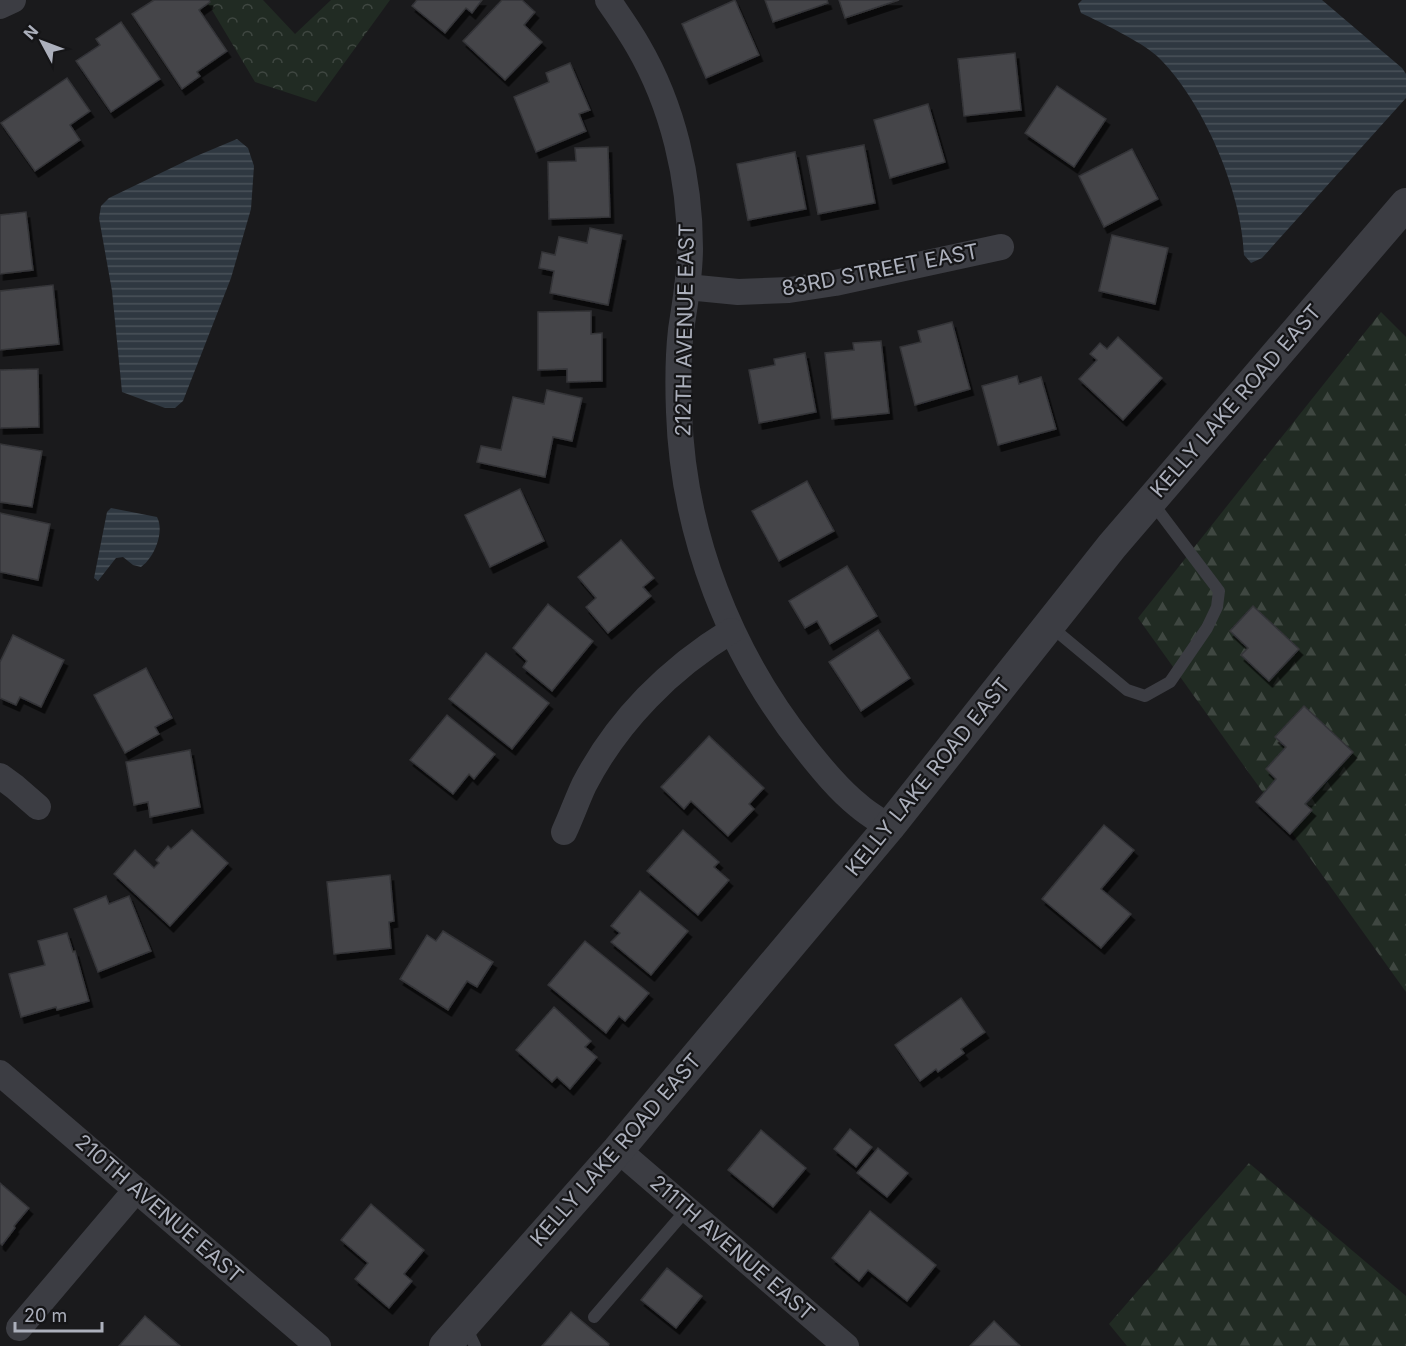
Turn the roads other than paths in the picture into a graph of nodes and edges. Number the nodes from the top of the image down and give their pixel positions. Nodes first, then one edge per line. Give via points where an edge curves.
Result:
1 (13, 0) edge
2 (608, 0) edge
3 (0, 6) edge
4 (1406, 204) edge
5 (1001, 247) dead end
6 (687, 287) junction
7 (1150, 500) junction
8 (1049, 625) junction
9 (731, 631) junction
10 (0, 777) edge
11 (39, 807) dead end
12 (889, 827) junction
13 (564, 832) dead end
14 (0, 1073) edge
15 (618, 1150) junction
16 (136, 1190) junction
17 (687, 1209) junction
18 (594, 1317) dead end
19 (19, 1328) dead end
20 (462, 1339) edge
21 (318, 1346) edge
22 (846, 1346) edge

1 - 3 street
2 - 6 street, 212TH AVENUE EAST via 643,56 678,144 687,192
4 - 7 street, KELLY LAKE ROAD EAST
5 - 6 street, 83RD STREET EAST via 789,290 738,292
6 - 9 street, 212TH AVENUE EAST via 681,333 679,412 684,471 710,577
7 - 8 street, KELLY LAKE ROAD EAST
7 - 8 lane via 1219,591 1217,608 1207,628 1170,682 1145,696 1127,690
8 - 12 street, KELLY LAKE ROAD EAST
9 - 12 street, 212TH AVENUE EAST via 786,725 859,806
9 - 13 street via 678,668 644,700 584,785
10 - 11 street
12 - 15 street, KELLY LAKE ROAD EAST
14 - 16 street, 210TH AVENUE EAST
15 - 17 street, 211TH AVENUE EAST
15 - 20 street, KELLY LAKE ROAD EAST
16 - 19 street
16 - 21 street, 210TH AVENUE EAST
17 - 18 lane
17 - 22 street, 211TH AVENUE EAST

